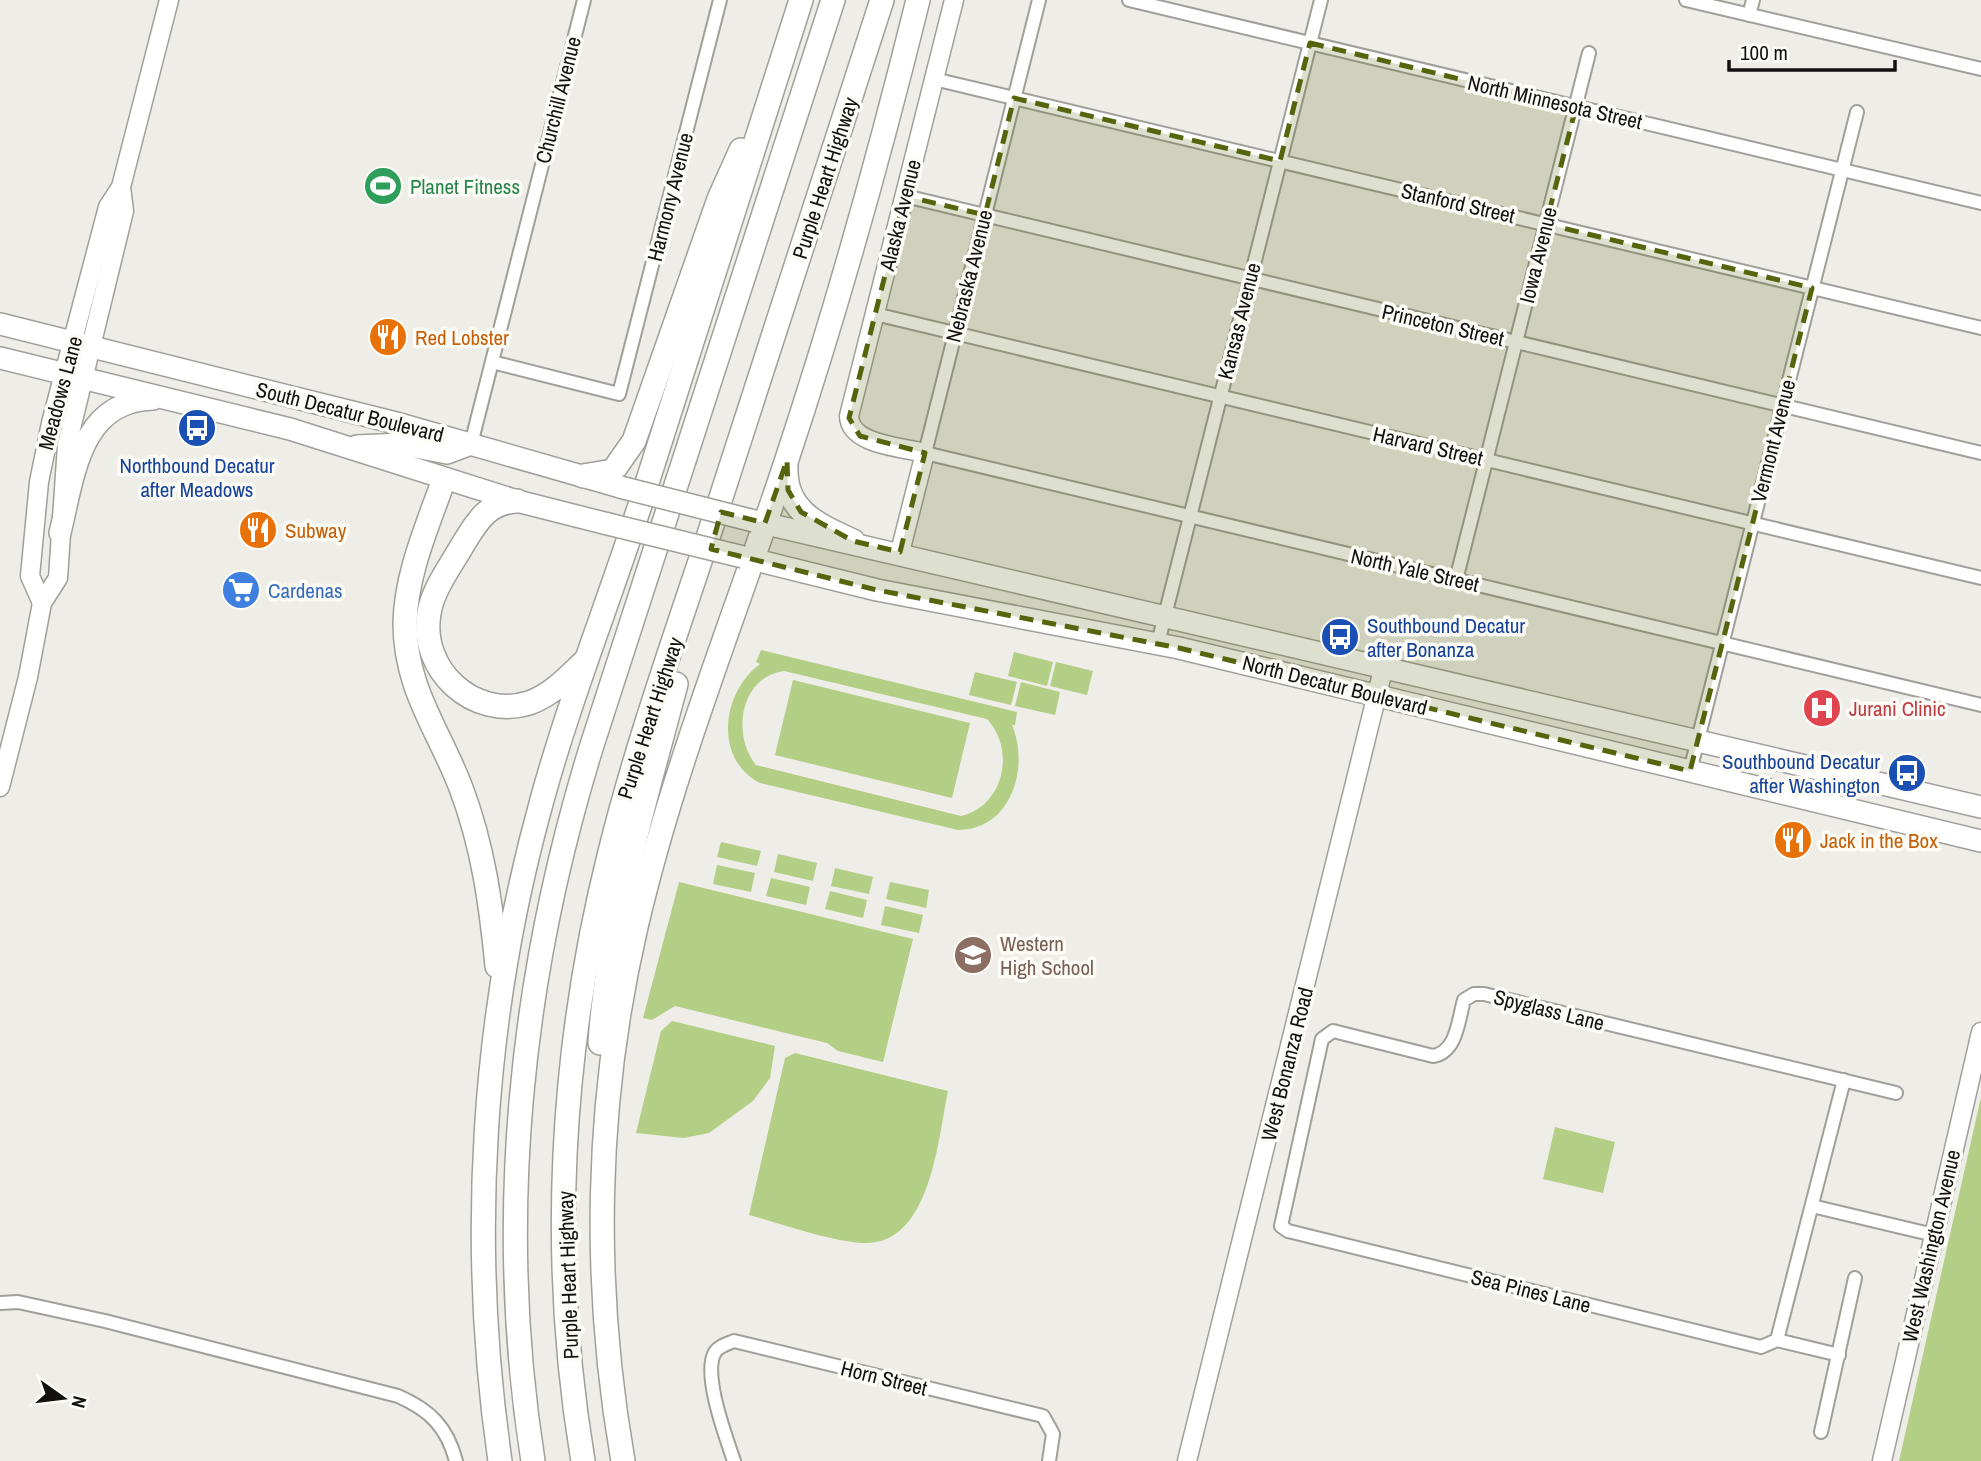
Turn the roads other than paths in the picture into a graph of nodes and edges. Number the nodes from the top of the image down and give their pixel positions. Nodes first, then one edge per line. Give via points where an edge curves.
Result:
1 (169, 0) edge
2 (584, 0) edge
3 (720, 0) edge
4 (801, 0) edge
5 (833, 0) edge
6 (882, 0) edge
7 (918, 0) edge
8 (954, 0) edge
9 (1039, 0) edge
10 (1129, 0) edge
11 (1321, 0) edge
12 (1686, 0) edge
13 (1754, 0) edge
14 (1749, 15) junction
15 (1310, 43) junction
16 (1590, 52) dead end
17 (779, 68) junction
18 (1981, 69) edge
19 (934, 79) junction
20 (1014, 98) junction
21 (1576, 107) junction
22 (1857, 112) dead end
23 (1280, 161) junction
24 (1842, 170) junction
25 (905, 196) junction
26 (1981, 203) edge
27 (985, 215) junction
28 (1546, 224) junction
29 (1250, 279) junction
30 (1812, 288) junction
31 (875, 314) junction
32 (0, 324) edge
33 (1981, 328) edge
34 (955, 333) junction
35 (1516, 342) junction
36 (82, 344) junction
37 (0, 358) edge
38 (492, 362) junction
39 (74, 376) junction
40 (1220, 396) junction
41 (173, 399) junction
42 (1782, 406) junction
43 (852, 429) joint
44 (471, 443) junction
45 (348, 447) junction
46 (738, 447) junction
47 (925, 453) junction
48 (1981, 453) edge
49 (787, 460) junction
50 (1486, 460) junction
51 (583, 476) junction
52 (444, 479) junction
53 (517, 501) junction
54 (698, 506) joint
55 (1190, 516) junction
56 (760, 522) junction
57 (1752, 523) junction
58 (60, 533) junction
59 (853, 541) junction
60 (686, 542) joint
61 (900, 552) junction
62 (747, 558) junction
63 (1981, 578) edge
64 (1456, 580) junction
65 (42, 603) junction
66 (1165, 614) junction
67 (1158, 643) junction
68 (1722, 643) junction
69 (589, 657) junction
70 (1384, 666) junction
71 (1377, 695) junction
72 (1981, 705) edge
73 (1697, 740) junction
74 (1690, 771) junction
75 (0, 787) edge
76 (1981, 807) edge
77 (1981, 841) edge
78 (500, 997) junction
79 (1981, 1032) edge
80 (1844, 1080) junction
81 (1896, 1093) dead end
82 (603, 1172) junction
83 (1812, 1206) junction
84 (1285, 1229) joint
85 (1934, 1235) junction
86 (1856, 1278) dead end
87 (0, 1303) edge
88 (1777, 1340) junction
89 (1839, 1355) junction
90 (1821, 1432) dead end
91 (456, 1461) edge
92 (500, 1461) edge
93 (533, 1461) edge
94 (583, 1461) edge
95 (623, 1461) edge
96 (734, 1461) edge
97 (1049, 1461) edge
98 (1187, 1461) edge
99 (1882, 1461) edge

1 - 36 street, Meadows Lane via 121,187 124,211
2 - 38 street, Churchill Avenue
3 - 38 street, Harmony Avenue via 619,394
4 - 17 highway
5 - 93 highway via 592,745 546,920 526,1040 515,1200 518,1320
6 - 46 highway, Purple Heart Highway
7 - 49 highway via 872,180
8 - 19 street, Alaska Avenue
9 - 20 street, Nebraska Avenue
10 - 15 street, North Minnesota Street
11 - 15 street, Kansas Avenue
12 - 14 street
13 - 14 street
14 - 18 street
15 - 21 street, North Minnesota Street
15 - 23 street, Kansas Avenue
16 - 21 street, Iowa Avenue
17 - 51 highway via 719,199 634,441 613,471
17 - 69 highway
19 - 20 street, Stanford Street
19 - 25 street, Alaska Avenue
20 - 23 street, Stanford Street
20 - 27 street, Nebraska Avenue
21 - 24 street, North Minnesota Street
21 - 28 street, Iowa Avenue
22 - 24 street, Vermont Avenue
23 - 28 street, Stanford Street
23 - 29 street, Kansas Avenue
24 - 26 street, North Minnesota Street
24 - 30 street, Vermont Avenue
25 - 27 street, Princeton Street
25 - 31 street, Alaska Avenue
27 - 29 street, Princeton Street
27 - 34 street, Nebraska Avenue
28 - 30 street, Stanford Street
28 - 35 street, Iowa Avenue
29 - 35 street, Princeton Street
29 - 40 street, Kansas Avenue
30 - 33 street, Stanford Street
30 - 42 street, Vermont Avenue
31 - 34 street, Harvard Street
31 - 43 street, Alaska Avenue via 850,412
32 - 36 main road, South Decatur Boulevard
34 - 40 street, Harvard Street
34 - 47 street, Nebraska Avenue
35 - 42 street, Princeton Street
35 - 50 street, Iowa Avenue
36 - 39 street, Meadows Lane
36 - 44 main road, South Decatur Boulevard
37 - 39 main road, South Decatur Boulevard
38 - 44 street, Churchill Avenue
39 - 41 main road, South Decatur Boulevard
39 - 58 street, Meadows Lane
39 - 65 street, Meadows Lane via 40,472 30,576
40 - 50 street, Harvard Street
40 - 55 street, Kansas Avenue
41 - 45 main road, South Decatur Boulevard
41 - 58 main road via 128,402 98,420 85,446
42 - 48 street, Princeton Street
42 - 57 street, Vermont Avenue
43 - 47 street, North Yale Street via 862,437
44 - 45 main road via 447,453 400,443
44 - 51 main road, South Decatur Boulevard
44 - 52 main road
45 - 52 main road, South Decatur Boulevard
46 - 82 highway via 618,916 599,1057 596,1131
46 - 94 highway, Purple Heart Highway via 620,812 584,970 569,1090 564,1212 567,1324
47 - 55 street, North Yale Street
47 - 61 street, Nebraska Avenue
49 - 56 highway
49 - 59 highway via 786,483 797,508
50 - 57 street, Harvard Street
50 - 64 street, Iowa Avenue
51 - 54 main road, South Decatur Boulevard, bridge
52 - 53 main road, South Decatur Boulevard
52 - 78 highway via 409,588 407,656 414,688 457,778 480,849
53 - 60 main road, South Decatur Boulevard, bridge
53 - 69 highway via 495,505 482,516 435,593 428,627 435,660 448,680 467,696 507,706 546,695
54 - 56 main road, North Decatur Boulevard, bridge
55 - 64 street, North Yale Street
55 - 66 street, Kansas Avenue
56 - 59 main road, North Decatur Boulevard
56 - 62 highway
57 - 63 street, Harvard Street
57 - 68 street, Vermont Avenue
58 - 65 street, Meadows Lane via 58,579
59 - 61 main road, North Decatur Boulevard
60 - 62 main road, North Decatur Boulevard, bridge
61 - 66 main road, North Decatur Boulevard
62 - 67 main road, North Decatur Boulevard via 896,594
62 - 82 highway via 637,921 613,1050
64 - 68 street, North Yale Street
65 - 75 street, Meadows Lane
66 - 67 street, Kansas Avenue
66 - 70 main road, North Decatur Boulevard
67 - 71 main road, North Decatur Boulevard
68 - 72 street, North Yale Street
68 - 73 street, Vermont Avenue
69 - 78 highway via 532,837
70 - 71 street, West Bonanza Road
70 - 73 main road, North Decatur Boulevard
71 - 74 main road, North Decatur Boulevard
71 - 98 street, West Bonanza Road
73 - 74 street, Vermont Avenue
73 - 76 main road, North Decatur Boulevard
74 - 77 main road, North Decatur Boulevard
78 - 92 highway via 487,1116 483,1250
79 - 85 street, West Washington Avenue
80 - 81 street, Spyglass Lane
80 - 83 street
80 - 84 street, Spyglass Lane via 1484,994 1464,1000 1450,1047 1443,1054 1433,1056 1333,1031 1322,1039 1281,1220
82 - 95 highway via 605,1328
83 - 85 street
83 - 88 street
84 - 88 street, Sea Pines Lane via 1760,1347
85 - 99 street, West Washington Avenue
86 - 89 street
87 - 91 street via 18,1302 105,1321 398,1396 433,1416
88 - 89 street, Sea Pines Lane
89 - 90 street
96 - 97 street, Horn Street via 711,1374 717,1348 734,1341 1043,1416 1050,1423 1054,1444

